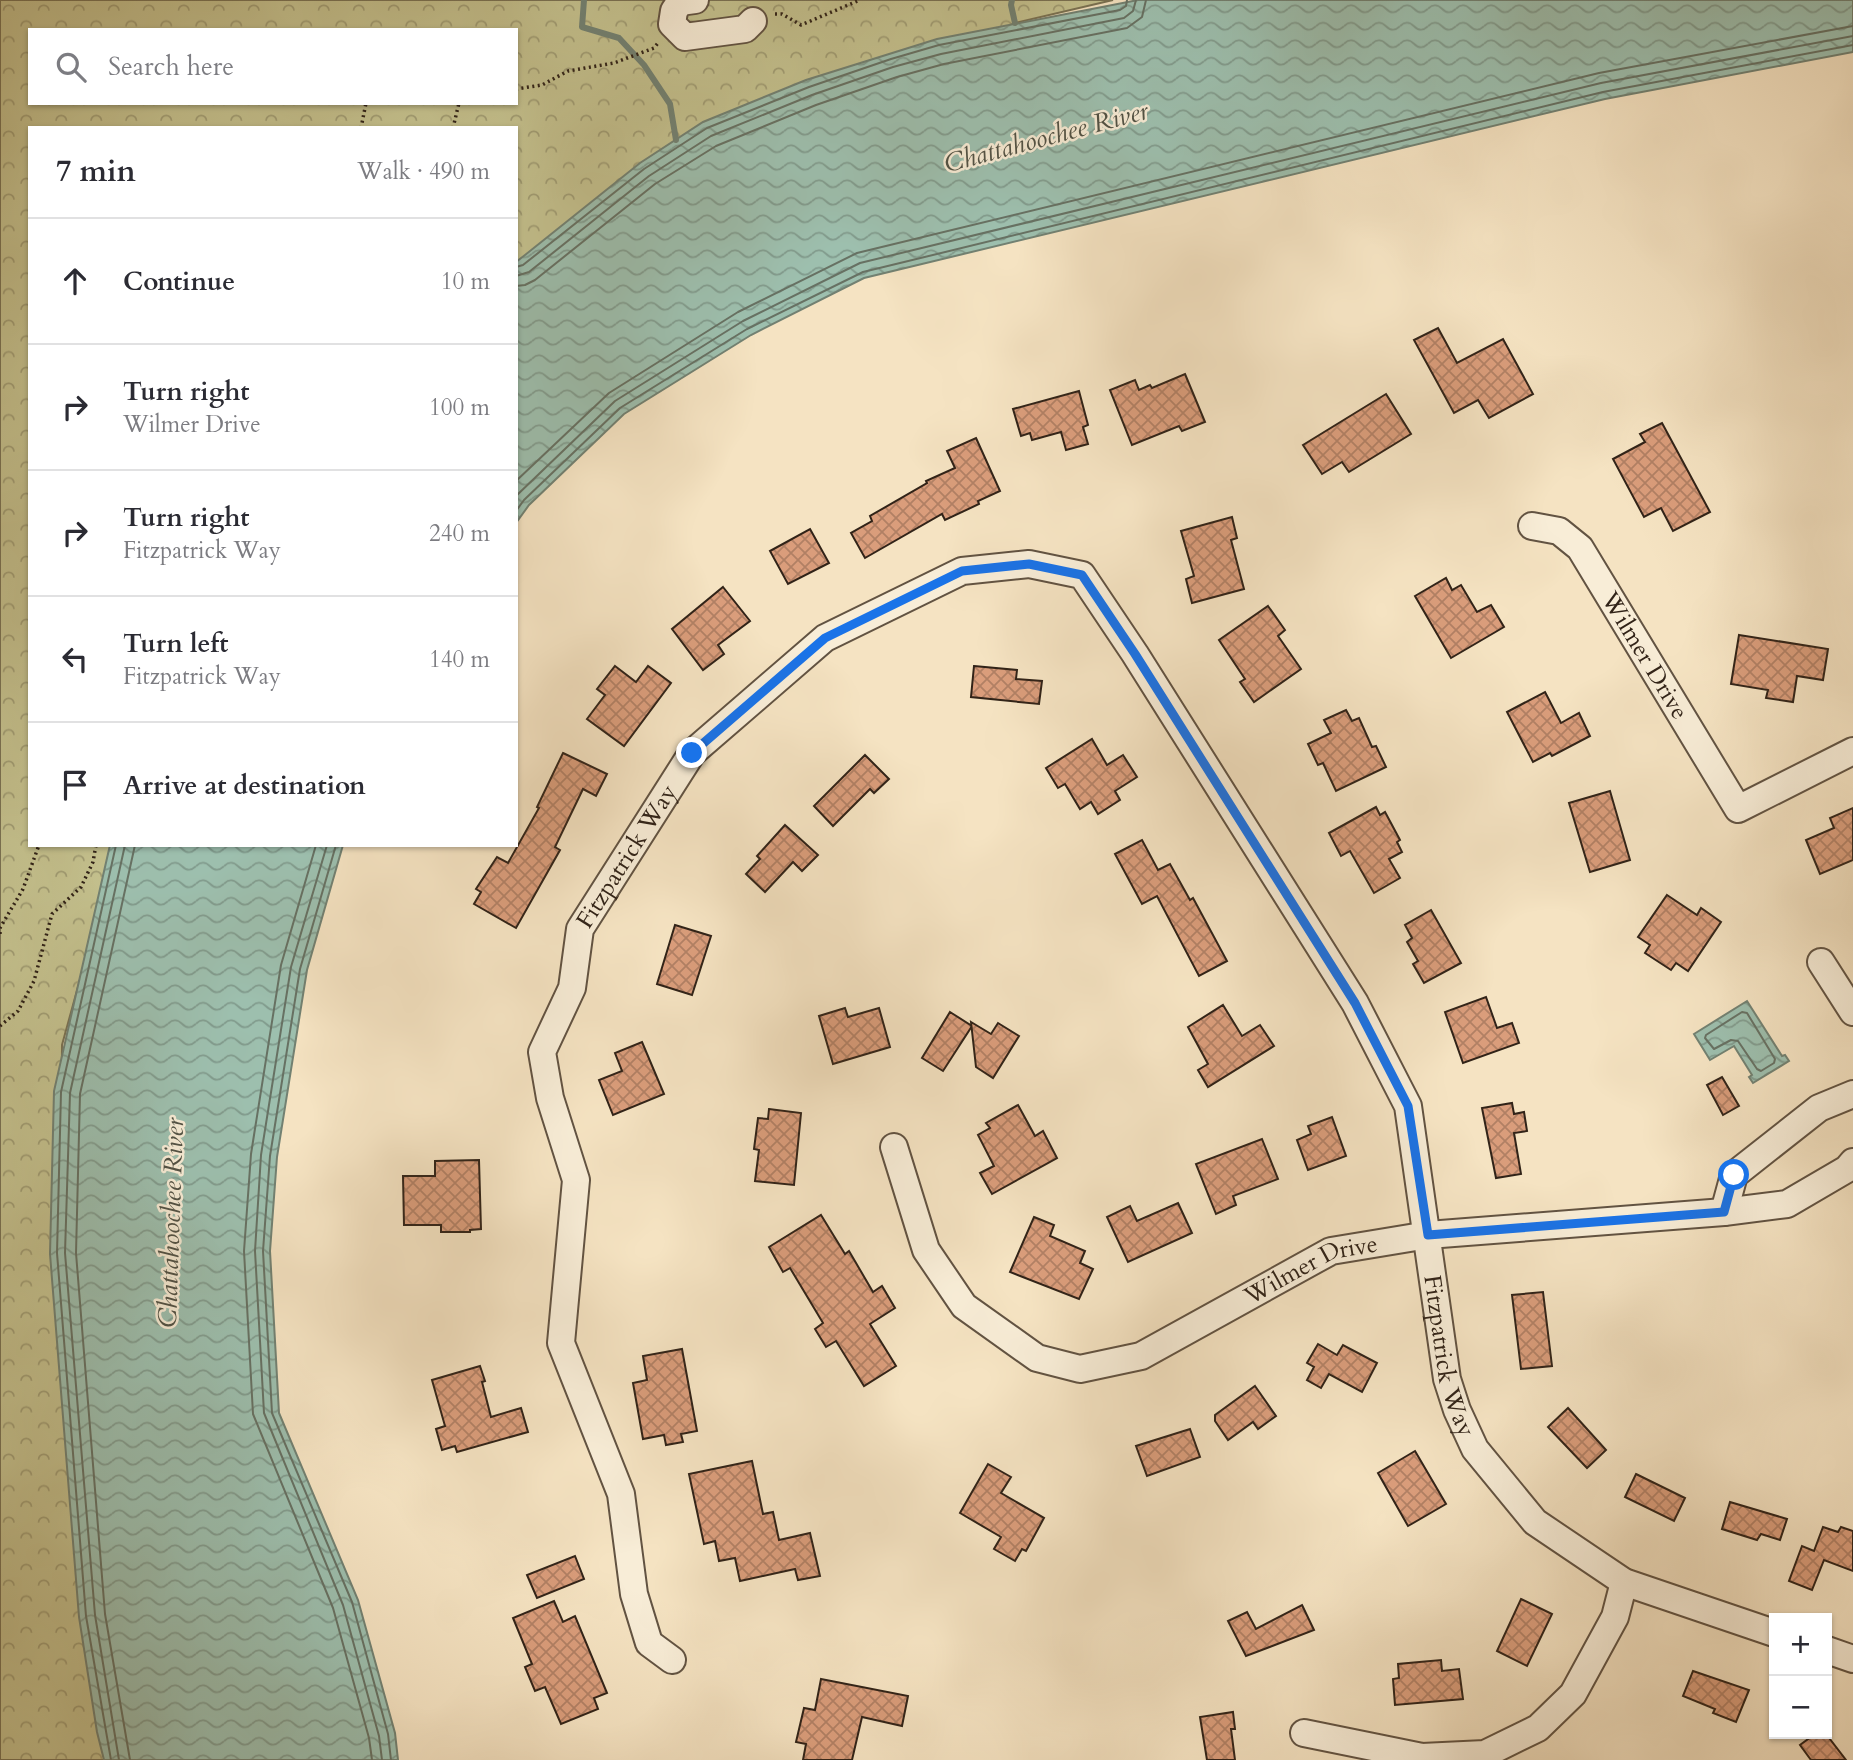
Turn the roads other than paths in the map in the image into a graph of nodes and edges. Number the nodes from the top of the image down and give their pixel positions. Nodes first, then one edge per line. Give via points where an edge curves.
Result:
1 (695, 0) edge
2 (753, 16) edge
3 (1532, 526) dead end
4 (1853, 751) edge
5 (1821, 962) dead end
6 (1853, 1012) edge
7 (1853, 1094) edge
8 (894, 1147) dead end
9 (1853, 1163) edge
10 (1724, 1212) junction
11 (1428, 1235) junction
12 (1624, 1582) junction
13 (1769, 1631) edge
14 (1832, 1652) edge
15 (1853, 1659) edge
16 (672, 1660) dead end
17 (1304, 1733) dead end

1 - 2 street via 680,2 674,11 671,24 684,37 745,29
3 - 4 street, Wilmer Drive via 1559,531 1580,548 1738,809
5 - 6 street
7 - 10 street via 1819,1108 1734,1175
8 - 11 street, Wilmer Drive via 926,1250 964,1306 1037,1358 1080,1369 1141,1356 1331,1251
9 - 10 street, Wilmer Drive via 1787,1204
10 - 11 street, Wilmer Drive
11 - 12 street, Fitzpatrick Way via 1447,1379 1475,1449 1535,1522
11 - 16 street, Fitzpatrick Way via 1408,1106 1361,1014 1082,575 1029,564 962,571 825,638 692,753 580,929 572,988 542,1052 550,1098 576,1180 561,1343 621,1494 634,1594 649,1643
12 - 13 street, Fitzpatrick Way
12 - 17 street via 1615,1617 1573,1694 1538,1728 1485,1754 1422,1757
14 - 15 street

